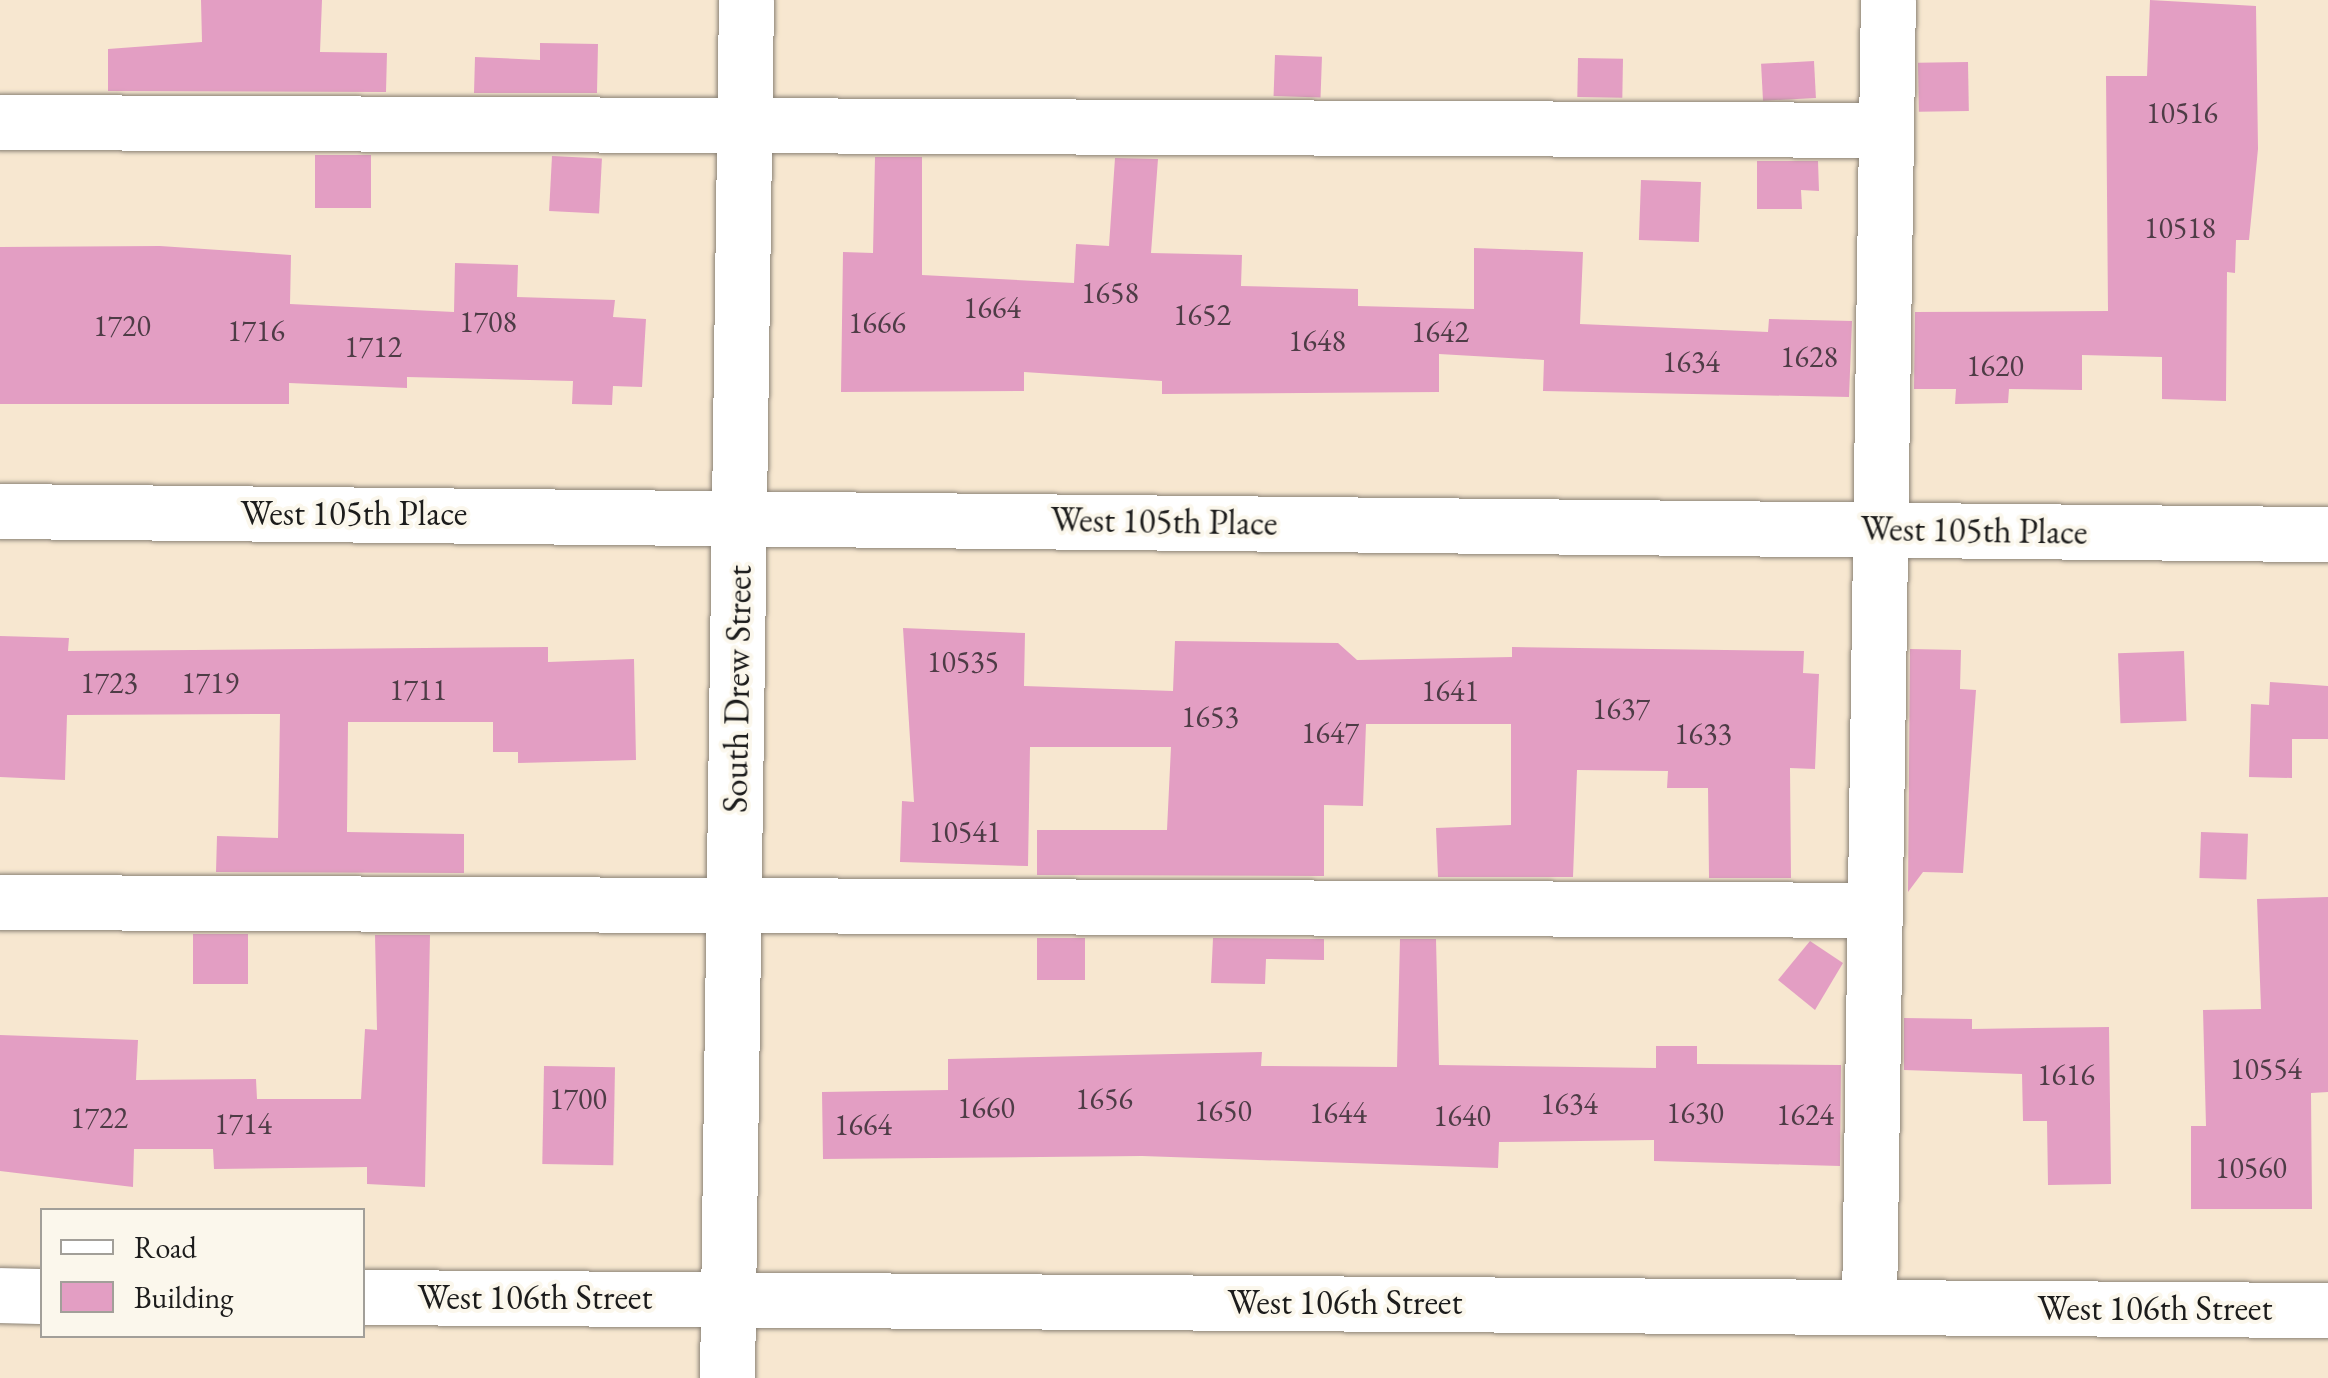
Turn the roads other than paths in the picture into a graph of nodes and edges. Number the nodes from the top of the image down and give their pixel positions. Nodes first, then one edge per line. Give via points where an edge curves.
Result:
1 (746, 0) edge
2 (1888, 0) edge
3 (0, 122) edge
4 (744, 125) junction
5 (1886, 130) junction
6 (0, 511) edge
7 (740, 516) junction
8 (1880, 528) junction
9 (2328, 534) edge
10 (0, 902) edge
11 (733, 906) junction
12 (1874, 910) junction
13 (0, 1296) edge
14 (40, 1296) edge
15 (365, 1296) edge
16 (727, 1297) junction
17 (1869, 1306) junction
18 (2328, 1310) edge
19 (727, 1378) edge

1 - 4 street, South Drew Street
2 - 5 street
3 - 4 street
4 - 5 street
4 - 7 street, South Drew Street
5 - 8 street
6 - 7 street, West 105th Place
7 - 8 street, West 105th Place
7 - 11 street, South Drew Street
8 - 9 street, West 105th Place
8 - 12 street
10 - 11 street
11 - 12 street
11 - 16 street, South Drew Street
12 - 17 street
13 - 14 street
15 - 16 street, West 106th Street
16 - 17 street, West 106th Street
16 - 19 street, South Drew Street
17 - 18 street, West 106th Street

